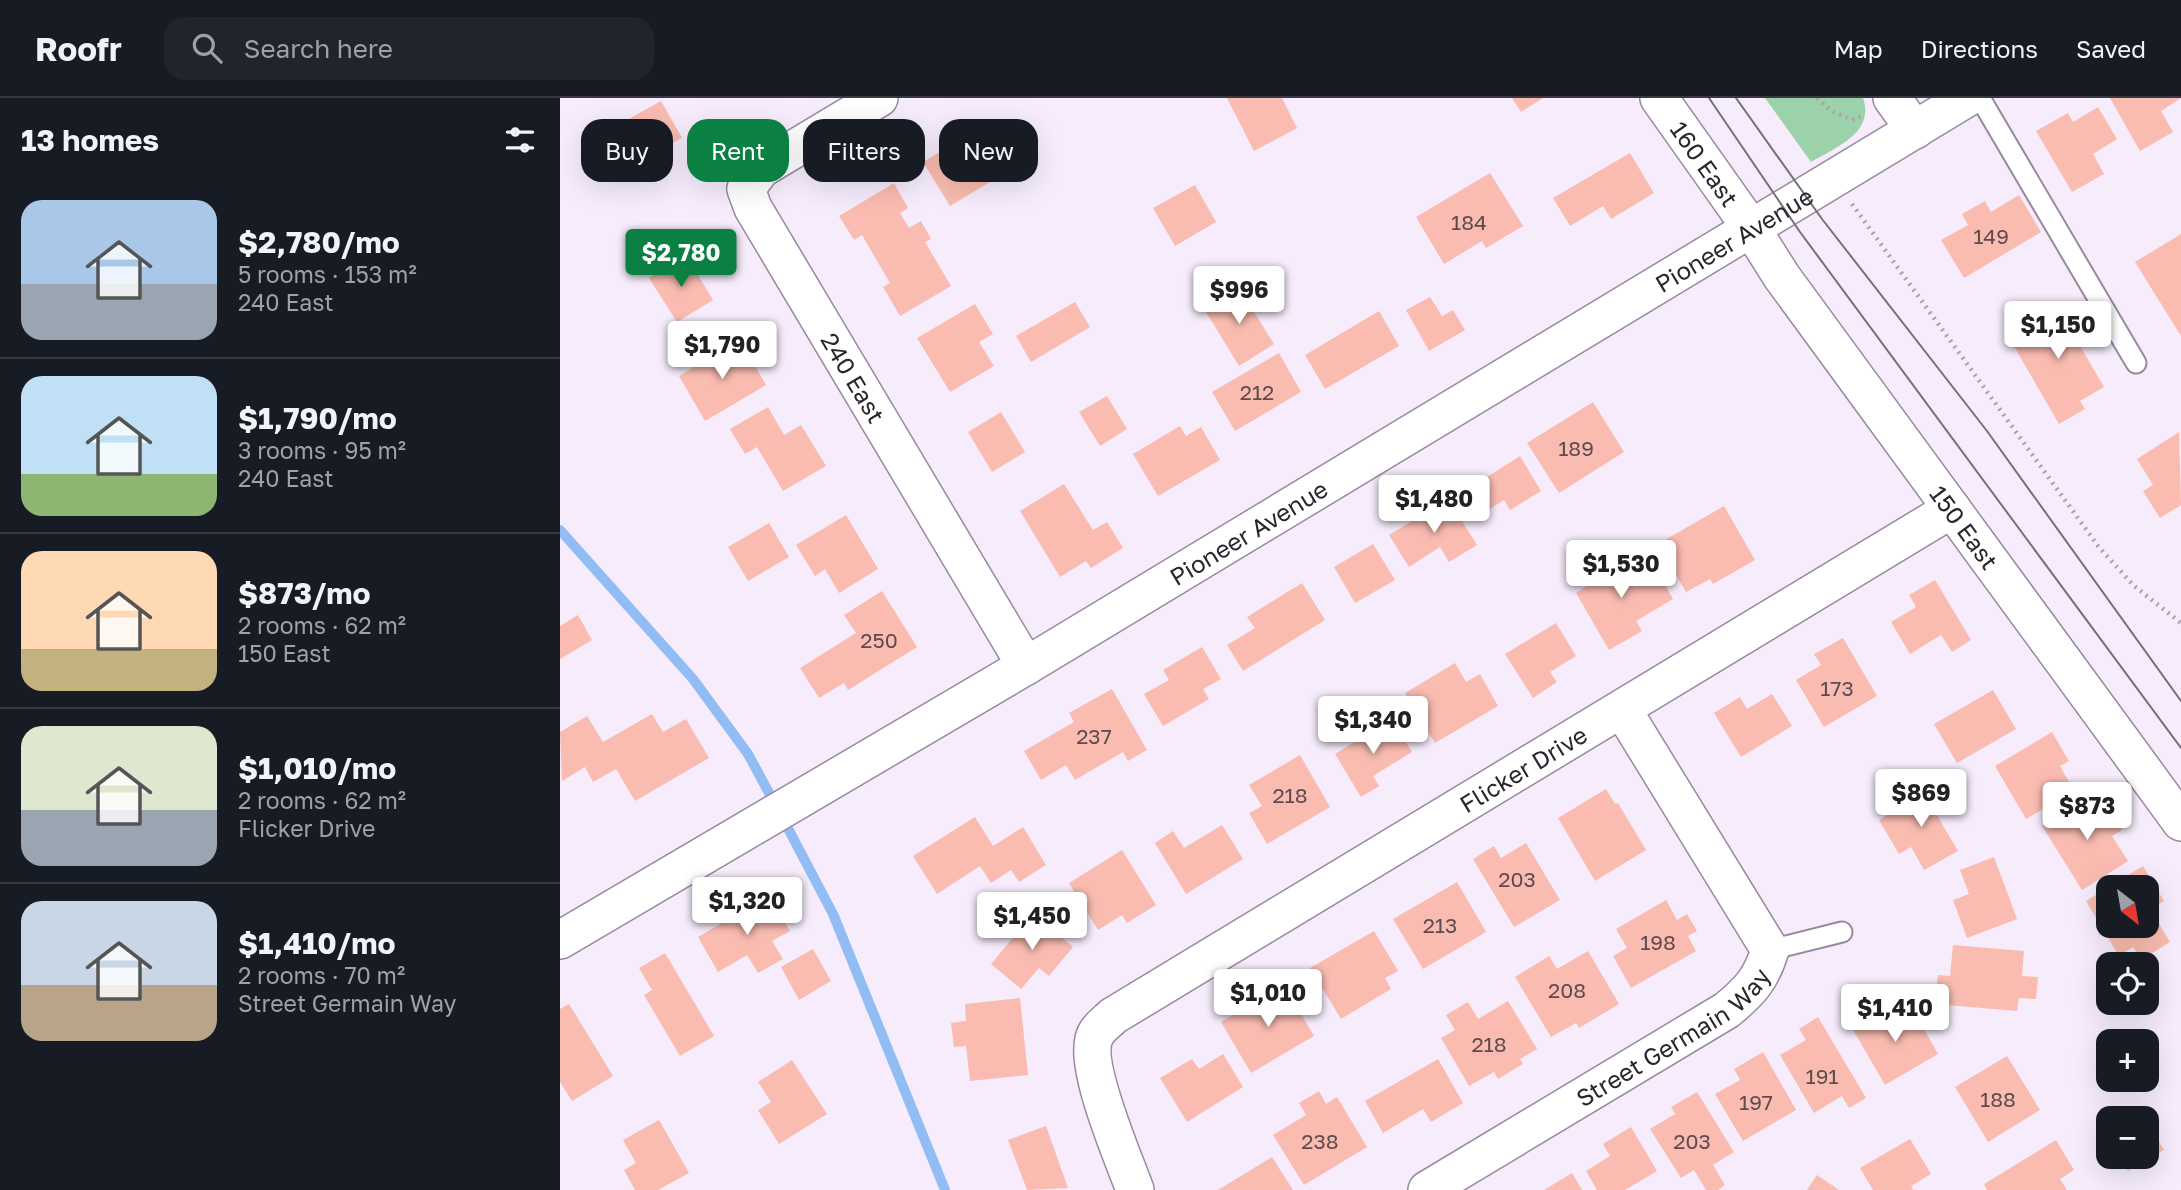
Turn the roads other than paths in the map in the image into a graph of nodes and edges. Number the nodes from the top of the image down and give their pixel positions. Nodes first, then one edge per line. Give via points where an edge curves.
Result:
1 (879, 98) edge
2 (1659, 98) edge
3 (1967, 98) edge
4 (1979, 98) edge
5 (1880, 106) edge
6 (1915, 130) junction
7 (1751, 228) junction
8 (2136, 363) dead end
9 (1952, 509) junction
10 (1026, 666) junction
11 (1622, 709) junction
12 (2181, 822) edge
13 (1842, 932) dead end
14 (560, 940) edge
15 (1770, 950) junction
16 (1135, 1190) edge
17 (1427, 1190) edge

1 - 10 street, 240 East via 761,169 746,189 753,208
2 - 7 street, 160 East
3 - 6 street, Pioneer Avenue
4 - 8 lane
5 - 6 street
6 - 7 street, Pioneer Avenue
7 - 9 street, 150 East
7 - 10 street, Pioneer Avenue
9 - 11 street, Flicker Drive
9 - 12 street, 150 East
10 - 14 street, Pioneer Avenue
11 - 15 street, Street Germain Way
11 - 16 street, Flicker Drive via 1113,1016 1096,1033 1092,1056
13 - 15 lane
15 - 17 street, Street Germain Way via 1762,974 1727,1010

